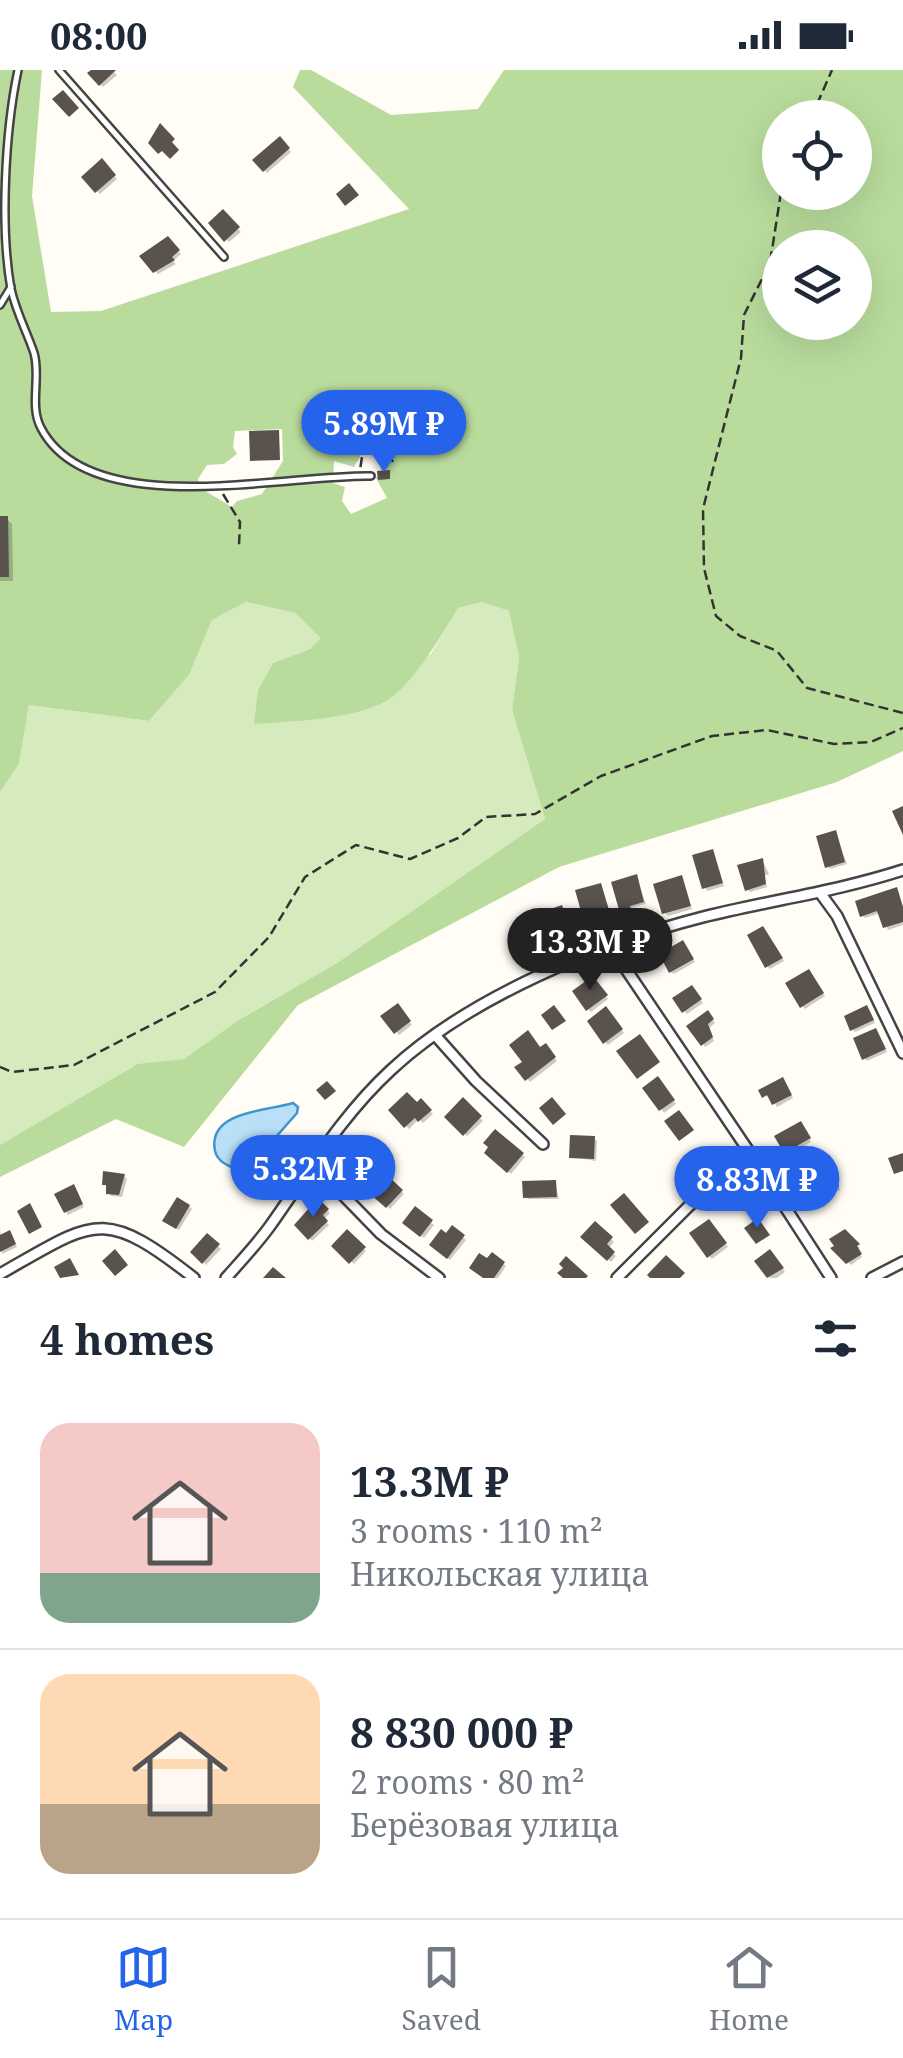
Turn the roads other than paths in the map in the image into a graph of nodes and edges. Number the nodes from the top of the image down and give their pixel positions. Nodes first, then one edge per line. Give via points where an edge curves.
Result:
1 (18, 70) edge
2 (59, 70) edge
3 (3, 140) edge
4 (224, 257) dead end
5 (11, 287) junction
6 (0, 305) edge
7 (371, 476) dead end
8 (903, 870) edge
9 (821, 894) junction
10 (611, 948) junction
11 (435, 1035) junction
12 (903, 1053) edge
13 (543, 1144) dead end
14 (754, 1159) junction
15 (312, 1163) junction
16 (903, 1262) edge
17 (0, 1274) edge
18 (194, 1278) edge
19 (226, 1278) edge
20 (439, 1278) edge
21 (617, 1278) edge
22 (831, 1278) edge
23 (872, 1278) edge

1 - 3 lane
2 - 4 lane
3 - 5 lane
5 - 6 lane
5 - 7 lane via 35,356 41,429 60,452 94,474 140,486
8 - 9 street
9 - 10 street via 702,917
9 - 12 street
10 - 11 street via 521,984
10 - 14 street
11 - 13 street
11 - 15 street via 357,1104
14 - 21 street via 690,1205
14 - 22 street
15 - 19 street
15 - 20 street via 381,1234
16 - 23 street
17 - 18 street via 78,1230 96,1227 122,1232

